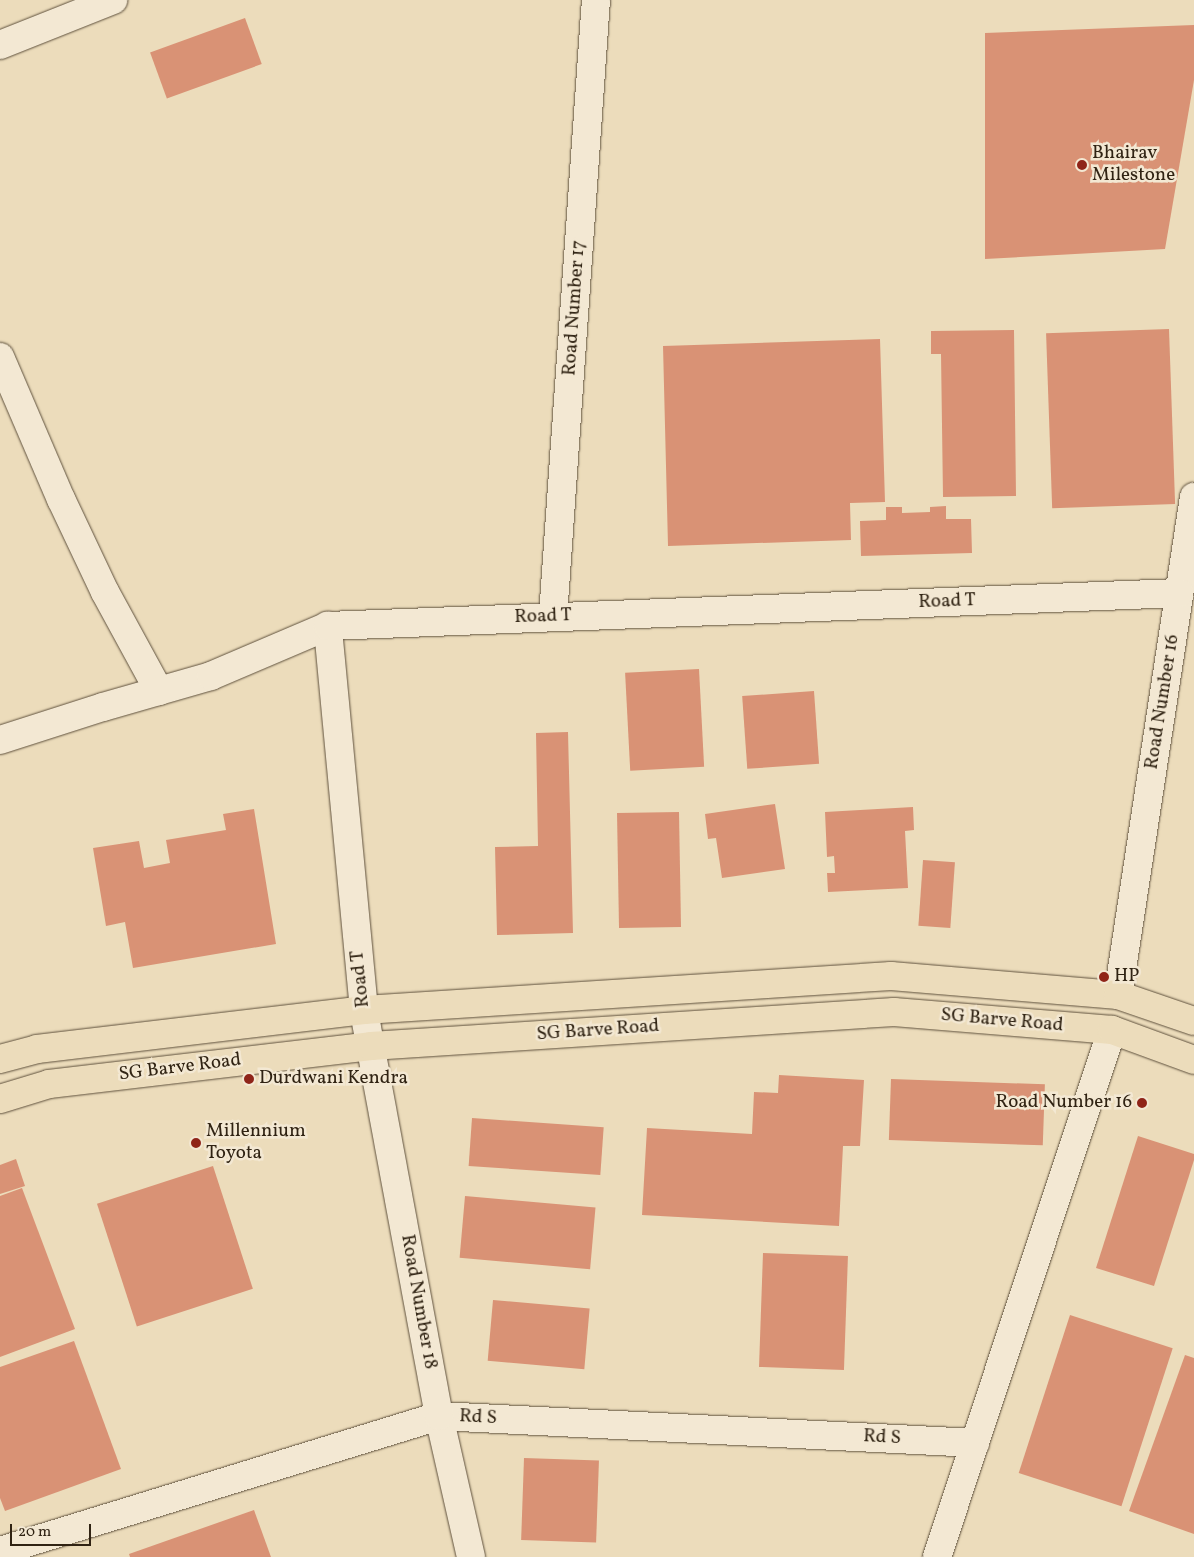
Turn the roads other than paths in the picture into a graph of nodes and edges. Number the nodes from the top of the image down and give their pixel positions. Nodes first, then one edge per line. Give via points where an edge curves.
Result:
1 (114, 0) edge
2 (596, 0) edge
3 (0, 45) edge
4 (0, 357) edge
5 (1194, 497) edge
6 (1179, 593) junction
7 (553, 616) junction
8 (328, 626) junction
9 (159, 691) junction
10 (0, 740) edge
11 (1118, 995) junction
12 (364, 1010) junction
13 (1194, 1021) edge
14 (1112, 1030) junction
15 (371, 1046) junction
16 (0, 1059) edge
17 (1194, 1060) edge
18 (0, 1099) edge
19 (439, 1416) junction
20 (975, 1443) junction
21 (0, 1551) edge
22 (471, 1557) edge
23 (937, 1557) edge

1 - 3 street
2 - 7 street, Road Number 17
4 - 9 street via 64,508
5 - 6 street, Road Number 16
6 - 7 street, Road T
6 - 11 street, Road Number 16
7 - 8 street, Road T
8 - 9 street via 211,676
8 - 12 street, Road T
9 - 10 street
11 - 12 main road, SG Barve Road via 891,976
11 - 13 main road, SG Barve Road
12 - 15 street, Road T
12 - 16 main road, SG Barve Road via 36,1049
14 - 15 main road, SG Barve Road via 894,1012
14 - 17 main road, SG Barve Road
14 - 20 street
15 - 18 main road, SG Barve Road via 49,1084
15 - 19 street, Road Number 18
19 - 20 street, Rd S
19 - 21 street, Rd S
19 - 22 street, Road Number 18
20 - 23 street

